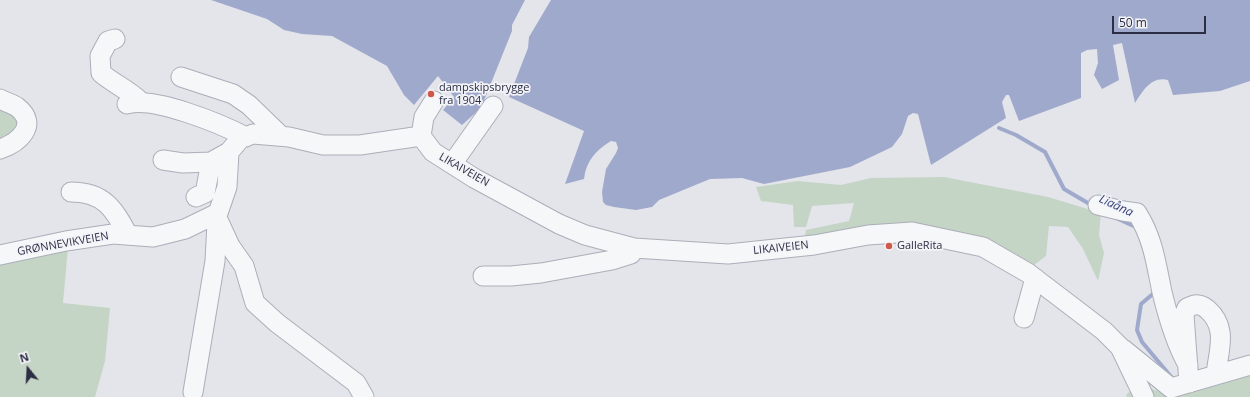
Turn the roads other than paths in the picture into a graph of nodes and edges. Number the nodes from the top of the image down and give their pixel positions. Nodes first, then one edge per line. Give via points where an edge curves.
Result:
1 (115, 39) dead end
2 (181, 77) dead end
3 (0, 99) edge
4 (434, 101) dead end
5 (494, 106) dead end
6 (281, 136) junction
7 (421, 136) junction
8 (246, 137) junction
9 (0, 149) edge
10 (229, 152) junction
11 (163, 160) dead end
12 (211, 162) junction
13 (452, 164) junction
14 (71, 192) dead end
15 (196, 197) dead end
16 (1098, 205) dead end
17 (218, 217) junction
18 (128, 235) junction
19 (634, 248) junction
20 (0, 255) edge
21 (483, 276) dead end
22 (1035, 278) junction
23 (1024, 318) dead end
24 (1120, 347) junction
25 (1250, 365) edge
26 (1189, 374) junction
27 (1216, 375) junction
28 (193, 392) dead end
29 (364, 397) edge
30 (1144, 397) edge

1 - 8 street via 108,41 100,56 101,73 115,85 131,92 134,103 149,102 208,120
2 - 6 street via 233,94
3 - 9 street via 17,107 25,116 26,127 24,136 13,145
4 - 7 street via 424,117
5 - 13 street
6 - 7 street via 323,145 360,145
6 - 8 street via 253,134
7 - 13 street, LIKAIVEIEN via 434,152
8 - 10 street via 240,139
10 - 12 street
10 - 17 street via 226,187
11 - 12 street via 183,163
12 - 15 street via 205,193
13 - 19 street, LIKAIVEIEN via 559,224 585,235
14 - 18 street via 93,194 106,203
16 - 26 street via 1137,213 1144,223 1156,256 1171,325
17 - 18 street, GRØNNEVIKVEIEN via 153,237
17 - 28 street via 215,261
17 - 29 street via 230,246 244,266 255,303 277,323 356,383
18 - 20 street, GRØNNEVIKVEIEN via 113,234 66,241
19 - 21 street via 631,254 612,260 524,275
19 - 22 street, LIKAIVEIEN via 728,254 814,245 868,235 912,232 983,247
22 - 23 street
22 - 24 street, LIKAIVEIEN via 1104,331
24 - 26 street via 1170,388
24 - 30 street, LIKAIVEIEN
25 - 27 street
26 - 27 street
26 - 27 street via 1184,315 1187,308 1195,304 1202,305 1218,321 1221,348

